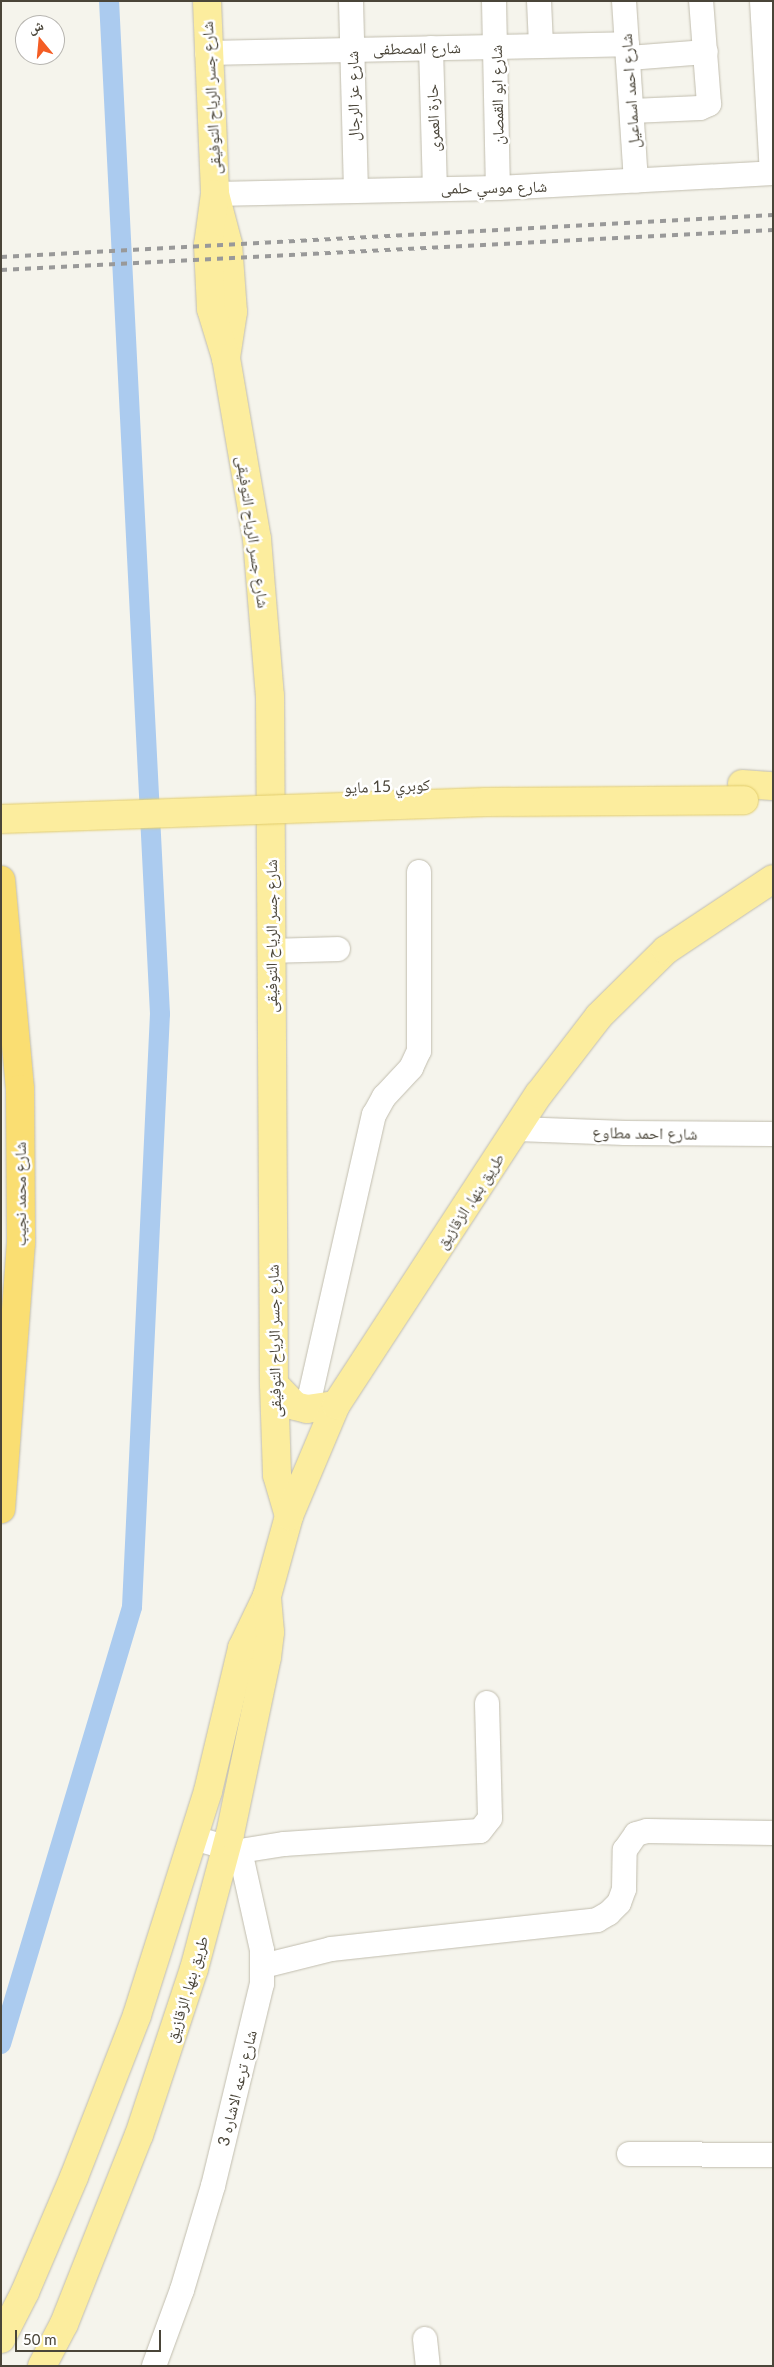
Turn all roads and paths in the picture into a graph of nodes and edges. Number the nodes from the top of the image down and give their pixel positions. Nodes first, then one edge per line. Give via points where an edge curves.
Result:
1 (207, 1) edge
2 (351, 1) edge
3 (494, 1) edge
4 (539, 1) edge
5 (624, 1) edge
6 (700, 1) edge
7 (762, 1) edge
8 (541, 45) junction
9 (497, 46) junction
10 (352, 48) junction
11 (431, 48) junction
12 (628, 51) junction
13 (706, 52) junction
14 (208, 53) junction
15 (632, 111) junction
16 (772, 173) edge
17 (636, 181) junction
18 (435, 188) junction
19 (498, 188) junction
20 (356, 190) junction
21 (215, 194) junction
22 (773, 786) edge
23 (743, 792) junction
24 (773, 801) edge
25 (1, 802) edge
26 (1, 819) edge
27 (419, 872) dead end
28 (773, 879) edge
29 (1, 880) edge
30 (338, 949) dead end
31 (271, 951) junction
32 (517, 1129) junction
33 (773, 1134) edge
34 (11, 1245) edge
35 (10, 1289) edge
36 (274, 1384) junction
37 (336, 1405) junction
38 (307, 1409) junction
39 (1, 1509) edge
40 (288, 1516) junction
41 (267, 1596) junction
42 (487, 1703) dead end
43 (773, 1833) edge
44 (193, 1838) junction
45 (233, 1849) junction
46 (263, 1966) junction
47 (629, 2154) dead end
48 (773, 2155) edge
49 (1, 2339) edge
50 (425, 2339) dead end
51 (42, 2366) edge
52 (154, 2366) edge
53 (428, 2366) edge

1 - 14 main road, شارع جسر الرياح التوفيقى
2 - 10 street, شارع عز الرجال
3 - 9 street, شارع ابو القمصان
4 - 8 street
5 - 12 street, شارع احمد اسماعيل
6 - 13 street
7 - 16 street
8 - 9 street, شارع المصطفى
8 - 12 street, شارع المصطفى
9 - 11 street, شارع المصطفى
9 - 19 street, شارع ابو القمصان
10 - 11 street, شارع المصطفى
10 - 14 street, شارع المصطفى
10 - 20 street, شارع عز الرجال
11 - 18 street, حارة العمرى
12 - 13 street, شارع المصطفى
12 - 15 street, شارع احمد اسماعيل
13 - 15 street via 710,101 706,106
14 - 21 main road, شارع جسر الرياح التوفيقى
15 - 17 street, شارع احمد اسماعيل
16 - 17 street, شارع موسي حلمى
17 - 19 street, شارع موسي حلمى
18 - 19 street, شارع موسي حلمى
18 - 20 street, شارع موسي حلمى
20 - 21 street, شارع موسي حلمى
21 - 31 main road, شارع جسر الرياح التوفيقى via 208,260 214,326 226,358 262,585 270,696
22 - 23 main road, كوبري 15 مايو
23 - 24 main road, كوبري 15 مايو
23 - 25 main road, كوبري 15 مايو via 390,786
23 - 26 main road, كوبري 15 مايو, bridge
27 - 38 street via 419,1051 411,1068 384,1097 374,1115
28 - 32 main road, طريق بنها, الزقازيق via 690,934 643,970 599,1016
29 - 34 highway, شارع محمد نجيب via 20,1089
30 - 31 street
31 - 36 main road, شارع جسر الرياح التوفيقى
32 - 33 street, شارع احمد مطاوع
32 - 37 main road, طريق بنها, الزقازيق
34 - 35 highway, شارع محمد نجيب
35 - 39 highway, شارع محمد نجيب
36 - 38 main road via 295,1406
36 - 40 main road, شارع جسر الرياح التوفيقى via 277,1475
37 - 38 main road
37 - 40 main road, طريق بنها, الزقازيق
40 - 41 main road, طريق بنها, الزقازيق
41 - 44 main road, طريق بنها, الزقازيق via 242,1648 208,1790
41 - 45 main road, طريق بنها, الزقازيق via 270,1632 267,1657
42 - 45 street via 490,1818 480,1830
43 - 46 street via 647,1831 636,1834 625,1850 624,1889 619,1903 596,1920 331,1949
44 - 45 street
44 - 49 main road, طريق بنها, الزقازيق via 159,1949 103,2103 25,2292
45 - 46 street, شارع ترعه الاشاره 3
45 - 51 main road, طريق بنها, الزقازيق via 144,2120 64,2324
46 - 52 street, شارع ترعه الاشاره 3 via 262,1984 213,2186 182,2290
47 - 48 street
50 - 53 street

